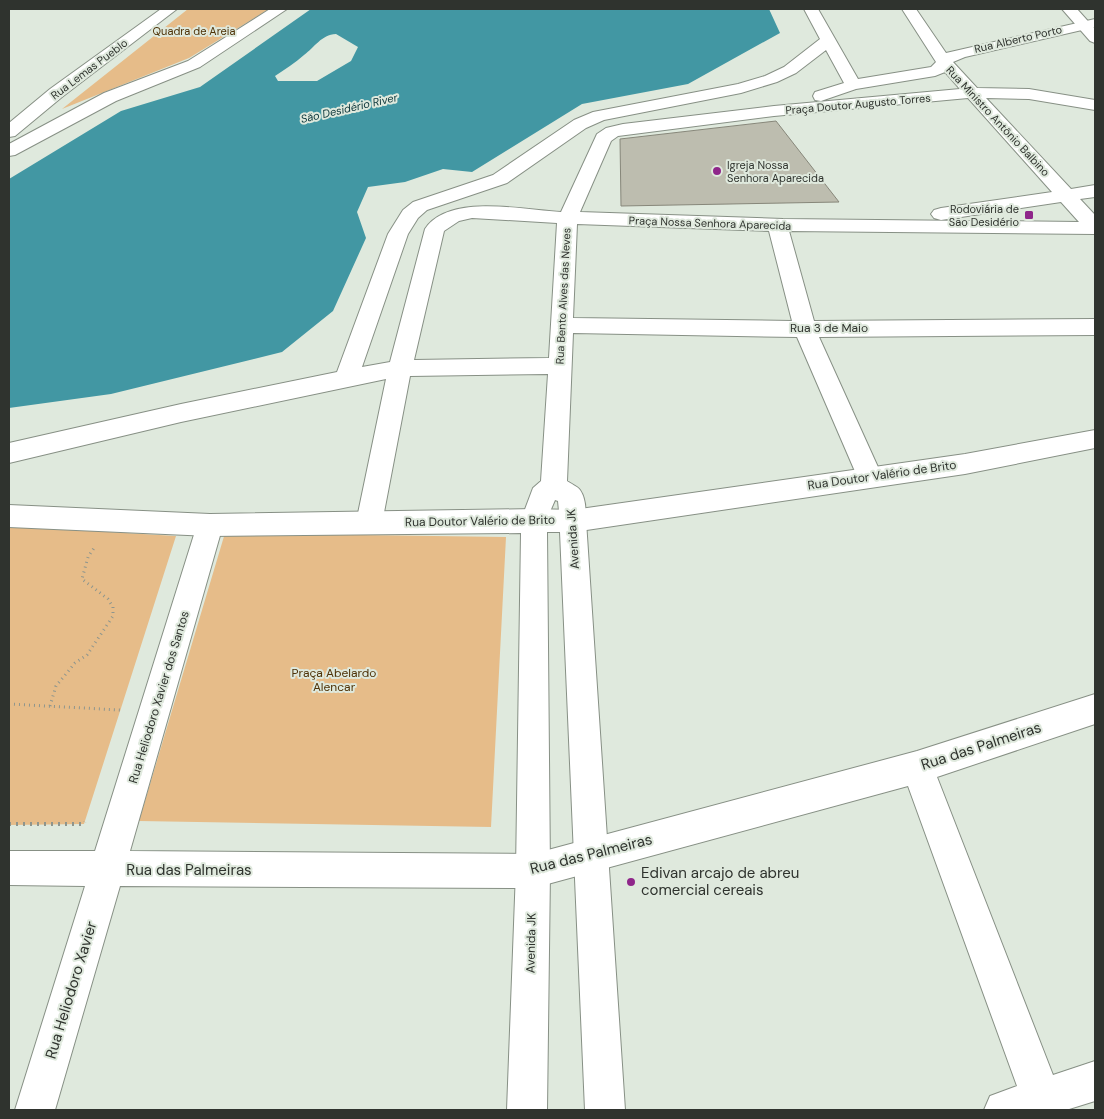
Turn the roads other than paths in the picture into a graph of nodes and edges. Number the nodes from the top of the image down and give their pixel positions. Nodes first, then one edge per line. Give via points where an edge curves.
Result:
1 (170, 9) edge
2 (280, 9) edge
3 (811, 9) edge
4 (909, 9) edge
5 (1057, 9) edge
6 (1069, 9) edge
7 (1088, 29) edge
8 (829, 40) junction
9 (944, 62) junction
10 (853, 85) junction
11 (972, 93) junction
12 (1095, 105) edge
13 (774, 111) junction
14 (9, 132) edge
15 (9, 151) edge
16 (1095, 191) edge
17 (1068, 195) junction
18 (568, 219) junction
19 (777, 225) junction
20 (853, 227) junction
21 (1095, 228) edge
22 (562, 326) junction
23 (1095, 327) edge
24 (805, 329) junction
25 (559, 366) junction
26 (400, 368) junction
27 (348, 378) junction
28 (1095, 440) edge
29 (9, 453) edge
30 (869, 476) junction
31 (554, 486) junction
32 (9, 516) edge
33 (534, 520) junction
34 (573, 521) junction
35 (369, 523) junction
36 (210, 525) junction
37 (1095, 709) edge
38 (916, 767) junction
39 (591, 854) junction
40 (9, 868) edge
41 (107, 870) junction
42 (533, 871) junction
43 (1095, 1081) edge
44 (1042, 1099) junction
45 (35, 1110) edge
46 (527, 1110) edge
47 (605, 1110) edge
48 (1004, 1110) edge

1 - 14 street, Rua Lemas Pueblo
2 - 15 street via 194,64 110,98
3 - 8 street
4 - 9 street, Rua Ministro Antônio Balbino
5 - 7 street
6 - 7 street
7 - 9 street, Rua Alberto Porto via 961,53
8 - 10 street
8 - 27 street via 790,70 741,88 599,116 580,124 500,179 420,206 410,214 398,234
9 - 10 street, Praça Doutor Augusto Torres via 935,71
9 - 11 street, Rua Ministro Antônio Balbino
10 - 13 street, Praça Doutor Augusto Torres
11 - 12 street, Praça Doutor Augusto Torres via 1030,94
11 - 13 street, Praça Doutor Augusto Torres
11 - 17 street, Rua Ministro Antônio Balbino
13 - 18 street, Rua Bento Alves das Neves via 612,132 603,138
16 - 17 street, Praça Nossa Senhora Aparecida
17 - 20 street, Praça Nossa Senhora Aparecida
17 - 21 street, Rua Ministro Antônio Balbino
18 - 19 street, Praça Nossa Senhora Aparecida
18 - 22 street, Rua Bento Alves das Neves
18 - 26 street, Praça Nossa Senhora Aparecida via 472,212 442,221 435,229
19 - 20 street, Praça Nossa Senhora Aparecida
19 - 24 street
20 - 21 street, Praça Nossa Senhora Aparecida
22 - 24 street, Rua 3 de Maio
22 - 25 street, Rua Bento Alves das Neves
23 - 24 street, Rua 3 de Maio
24 - 30 street
25 - 26 street
25 - 31 street, Rua Bento Alves das Neves
26 - 27 street
26 - 35 street
27 - 29 street
28 - 30 street, Rua Doutor Valério de Brito via 965,464
30 - 34 street, Rua Doutor Valério de Brito
31 - 33 street, Avenida JK via 542,496
31 - 34 street, Avenida JK via 570,496
32 - 36 street, Rua Doutor Valério de Brito
33 - 34 street, Rua Doutor Valério de Brito
33 - 35 street, Rua Doutor Valério de Brito
33 - 42 street, Avenida JK
34 - 39 street, Avenida JK
35 - 36 street, Rua Doutor Valério de Brito
36 - 41 street, Rua Heliodoro Xavier dos Santos
37 - 38 street, Rua das Palmeiras
38 - 39 street, Rua das Palmeiras
38 - 44 street
39 - 42 street, Rua das Palmeiras
39 - 47 street, Avenida JK
40 - 41 street, Rua das Palmeiras
41 - 42 street, Rua das Palmeiras
41 - 45 street, Rua Heliodoro Xavier
42 - 46 street, Avenida JK
43 - 44 street
44 - 48 street

